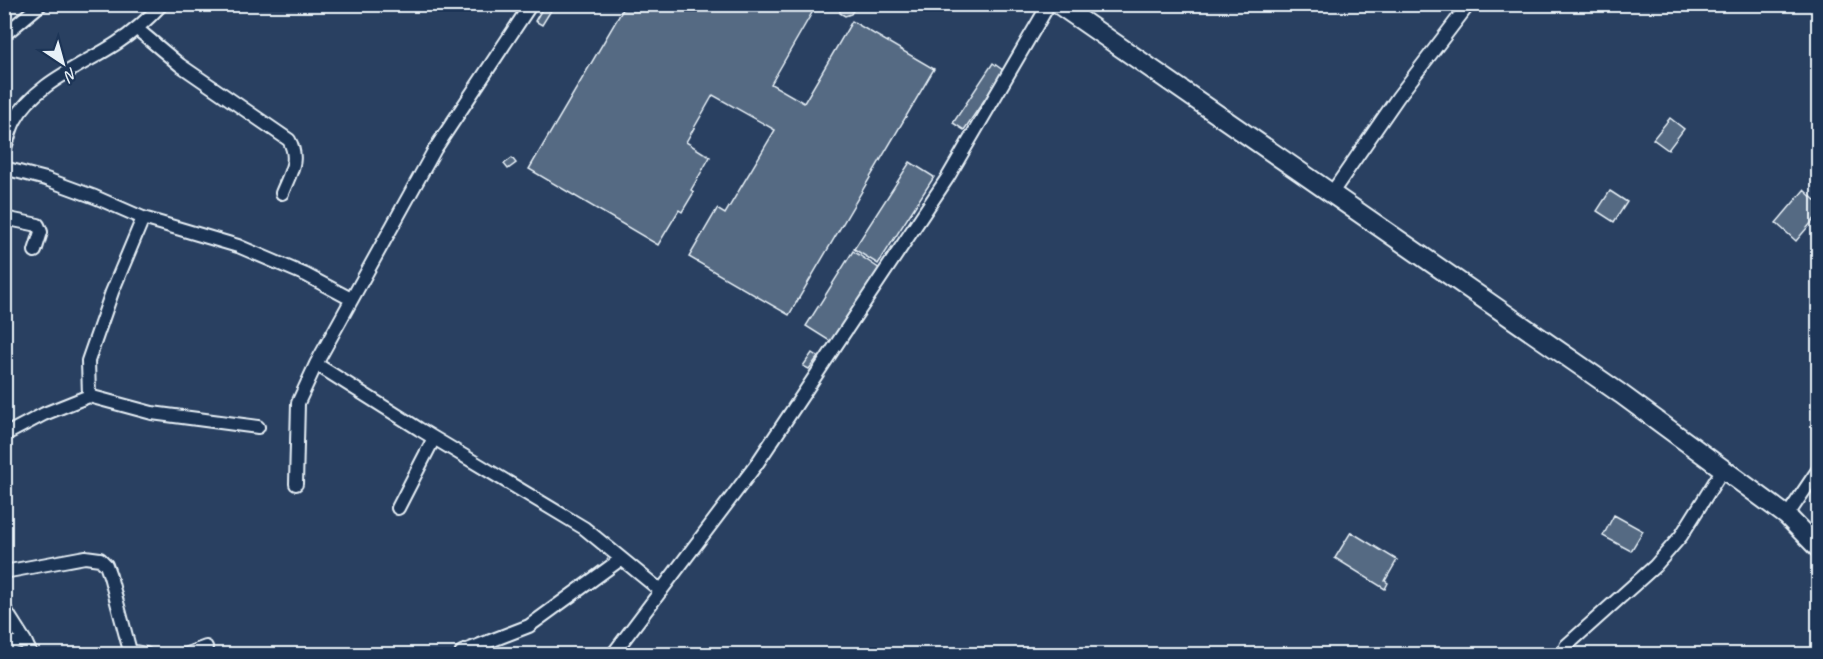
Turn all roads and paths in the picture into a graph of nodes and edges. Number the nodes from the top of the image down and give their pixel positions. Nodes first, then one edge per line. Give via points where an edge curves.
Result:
1 (41, 4) edge
2 (162, 4) edge
3 (531, 4) edge
4 (1049, 4) edge
5 (1058, 4) edge
6 (1469, 4) edge
7 (137, 29) junction
8 (4, 35) edge
9 (4, 150) edge
10 (4, 168) edge
11 (282, 193) dead end
12 (1331, 194) junction
13 (4, 218) edge
14 (143, 218) junction
15 (35, 250) dead end
16 (351, 299) junction
17 (316, 364) junction
18 (89, 396) junction
19 (258, 427) dead end
20 (4, 432) edge
21 (434, 438) junction
22 (1723, 469) junction
23 (1818, 470) edge
24 (296, 484) dead end
25 (398, 508) dead end
26 (1787, 516) junction
27 (1818, 548) edge
28 (621, 558) junction
29 (4, 572) edge
30 (661, 591) junction
31 (4, 608) edge
32 (25, 641) junction
33 (4, 645) edge
34 (1566, 646) dead end
35 (206, 647) dead end
36 (462, 652) dead end
37 (31, 654) edge
38 (146, 654) edge
39 (187, 654) edge
40 (613, 654) edge

1 - 8 street
2 - 7 street
3 - 16 street via 435,149
4 - 30 street via 948,177 756,465
5 - 12 main road
6 - 12 street
7 - 9 street via 65,72 31,100 15,120
7 - 11 street via 180,65 289,140 295,151 294,164
10 - 14 street via 46,179
12 - 22 main road
13 - 15 street via 38,225 41,232
14 - 16 street via 238,246
14 - 18 street via 88,361
16 - 17 street
17 - 21 street
17 - 24 street via 298,403
18 - 19 street via 152,413
18 - 20 street
21 - 25 street
21 - 28 street via 584,528
22 - 26 main road
22 - 34 street via 1681,536 1662,558
23 - 26 street
26 - 27 main road
28 - 30 street
28 - 36 street via 529,626
29 - 38 street via 85,557 100,559 110,576 130,651
30 - 40 street
31 - 32 street
32 - 33 street
32 - 37 street
35 - 39 street

